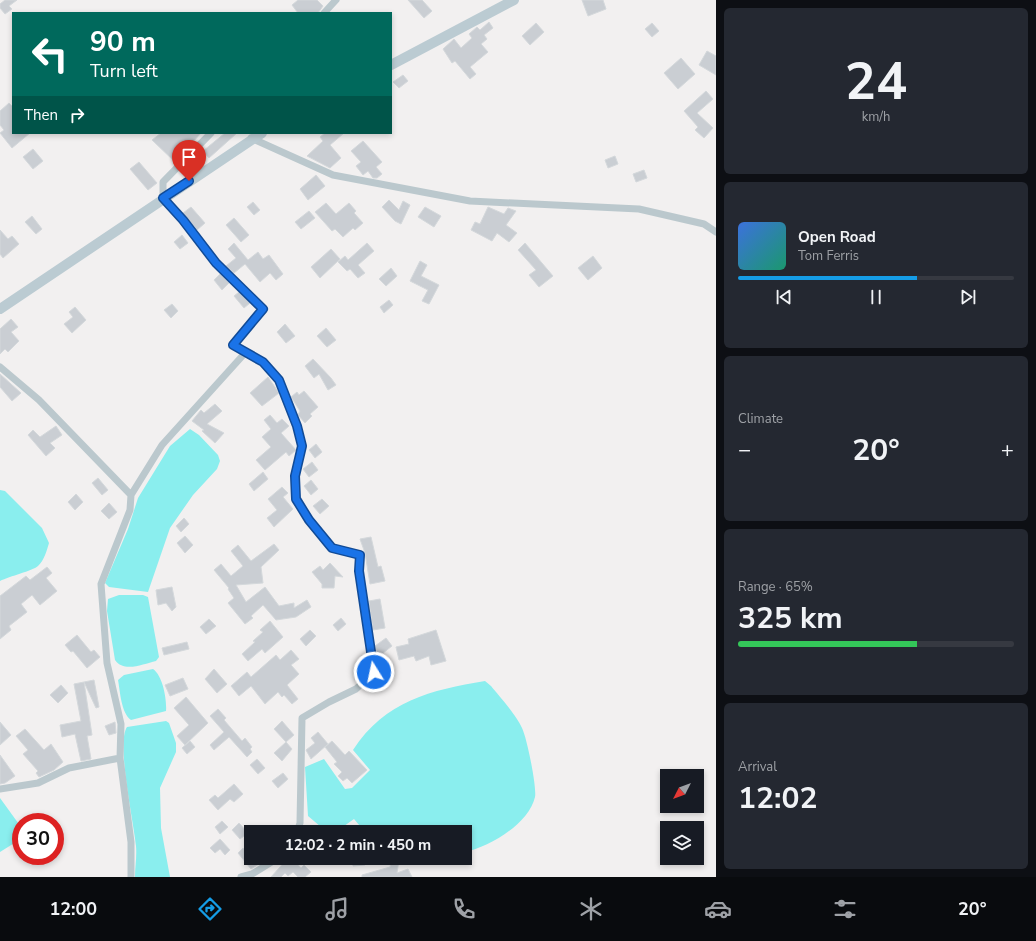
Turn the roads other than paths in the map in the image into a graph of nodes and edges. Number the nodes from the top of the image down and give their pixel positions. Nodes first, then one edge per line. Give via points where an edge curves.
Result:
1 (336, 0) edge
2 (514, 0) edge
3 (325, 12) edge
4 (392, 64) edge
5 (210, 134) edge
6 (260, 134) edge
7 (251, 138) junction
8 (163, 198) junction
9 (716, 232) edge
10 (0, 309) edge
11 (245, 353) junction
12 (0, 367) edge
13 (130, 495) junction
14 (120, 758) junction
15 (0, 789) edge
16 (299, 825) edge
17 (267, 865) edge
18 (131, 877) edge
19 (241, 877) edge

1 - 3 street
2 - 4 main road
5 - 8 street via 163,182
6 - 7 main road
7 - 8 main road
7 - 9 street via 333,175 470,201 639,210 704,224
8 - 10 main road
8 - 11 street via 216,263 263,309 233,345
11 - 13 street via 162,446
11 - 16 street via 263,362 279,380 297,426 302,446 295,476 296,499 332,548 360,555 359,571 374,672 356,689 302,718
12 - 13 street via 39,400
13 - 14 street via 130,510 100,584 107,663 120,724
14 - 15 street via 69,768 38,783
14 - 18 street via 131,842
17 - 19 street

